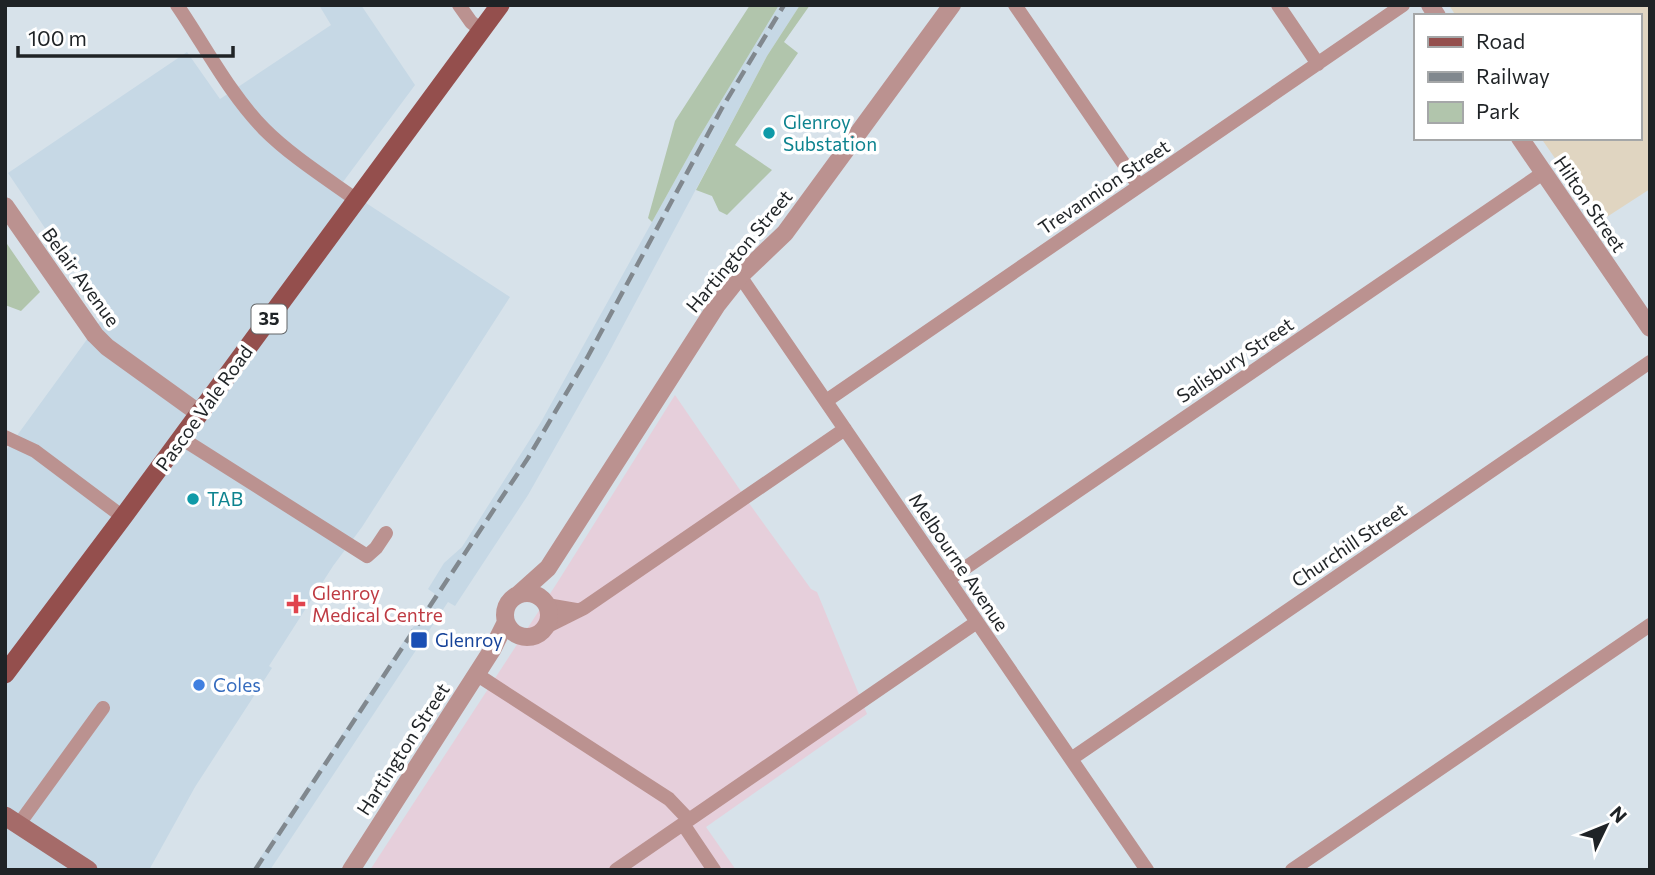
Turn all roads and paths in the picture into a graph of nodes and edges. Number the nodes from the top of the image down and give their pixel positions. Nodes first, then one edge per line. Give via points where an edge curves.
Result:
1 (177, 5) edge
2 (459, 5) edge
3 (500, 5) edge
4 (952, 5) edge
5 (1015, 5) edge
6 (1278, 5) edge
7 (1403, 5) edge
8 (482, 31) junction
9 (1318, 64) junction
10 (1521, 140) edge
11 (1544, 173) junction
12 (1139, 186) junction
13 (358, 201) junction
14 (5, 206) edge
15 (740, 276) junction
16 (1650, 328) edge
17 (1650, 362) edge
18 (826, 401) junction
19 (200, 414) junction
20 (845, 429) junction
21 (5, 437) edge
22 (181, 438) junction
23 (123, 517) junction
24 (386, 533) dead end
25 (548, 568) junction
26 (949, 579) junction
27 (519, 594) junction
28 (545, 603) junction
29 (586, 607) junction
30 (506, 622) junction
31 (977, 622) junction
32 (1650, 625) edge
33 (546, 627) junction
34 (520, 636) junction
35 (492, 650) junction
36 (5, 674) edge
37 (476, 674) junction
38 (103, 708) dead end
39 (1071, 759) junction
40 (12, 820) edge
41 (686, 822) junction
42 (88, 870) edge
43 (351, 870) edge
44 (616, 870) edge
45 (714, 870) edge
46 (1147, 870) edge
47 (1292, 870) edge

1 - 13 street via 266,131
2 - 8 street
3 - 8 main road, Pascoe Vale Road / 35
4 - 15 street, Hartington Street via 785,233
5 - 12 street
6 - 9 street
7 - 9 street, Trevannion Street
8 - 13 main road, Pascoe Vale Road / 35
9 - 12 street, Trevannion Street
10 - 11 street, Hilton Street
11 - 16 street, Hilton Street
11 - 26 street, Salisbury Street
12 - 18 street, Trevannion Street
13 - 19 main road, Pascoe Vale Road / 35
14 - 19 street, Belair Avenue via 95,335
15 - 18 street, Melbourne Avenue
15 - 25 street, Hartington Street via 701,327
17 - 39 street, Churchill Street
18 - 20 street, Melbourne Avenue
19 - 22 main road, Pascoe Vale Road / 35
20 - 26 street, Melbourne Avenue
20 - 29 street
21 - 23 street via 35,451
22 - 23 main road, Pascoe Vale Road / 35
22 - 24 street via 367,556
23 - 36 main road, Pascoe Vale Road / 35
25 - 27 street, Hartington Street
25 - 28 street, Hartington Street
26 - 31 street, Melbourne Avenue
27 - 28 street via 532,594
27 - 30 street via 509,602
28 - 29 street via 577,610
28 - 33 street via 549,612
29 - 33 street
30 - 34 street
30 - 35 street, Hartington Street
31 - 39 street, Melbourne Avenue
31 - 41 street
32 - 47 street
33 - 34 street via 535,636
34 - 35 street, Hartington Street
35 - 37 street, Hartington Street
37 - 41 street via 669,799
37 - 43 street, Hartington Street
38 - 40 street
39 - 46 street, Melbourne Avenue
40 - 42 main road
41 - 44 street
41 - 45 street

